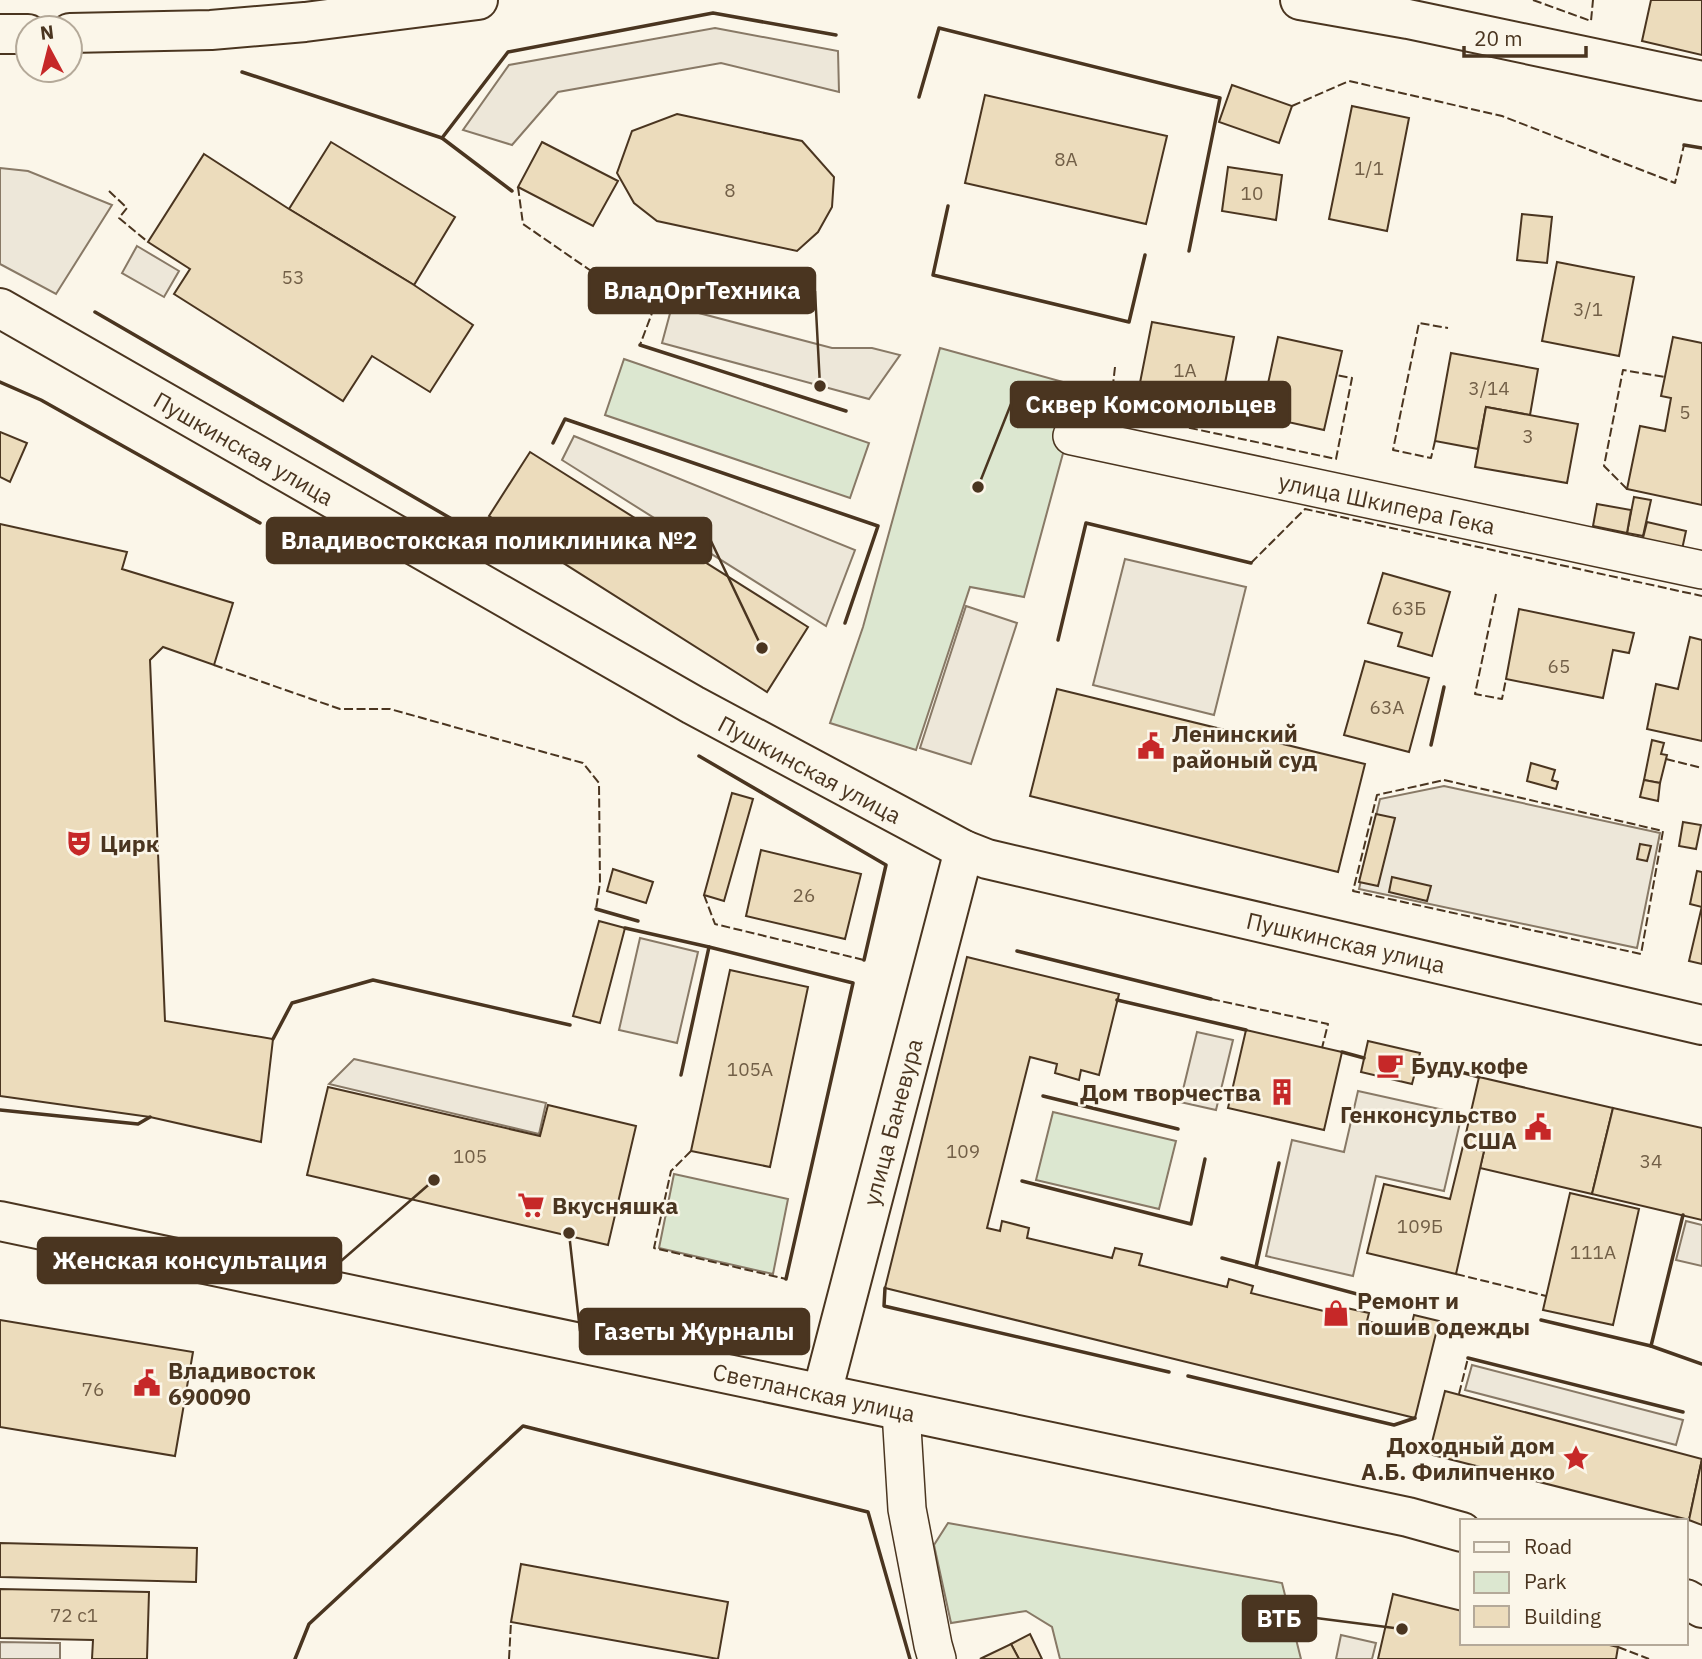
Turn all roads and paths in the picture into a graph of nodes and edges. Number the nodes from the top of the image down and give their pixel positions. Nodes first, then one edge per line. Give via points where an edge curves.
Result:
1 (478, 0) edge
2 (1300, 0) edge
3 (84, 33) edge
4 (1702, 81) edge
5 (0, 308) edge
6 (1072, 436) dead end
7 (1702, 570) edge
8 (964, 850) junction
9 (1702, 1025) edge
10 (0, 1221) edge
11 (822, 1394) junction
12 (901, 1410) junction
13 (1460, 1531) edge
14 (937, 1659) edge

1 - 3 main road via 211,30
2 - 4 main road
5 - 8 main road, Пушкинская улица via 693,705
6 - 7 street, улица Шкипера Гека
8 - 9 main road, Пушкинская улица
8 - 11 main road, улица Баневура
10 - 11 main road, Светланская улица
11 - 12 main road, Светланская улица
12 - 13 main road, Светланская улица
12 - 14 street via 907,1509

